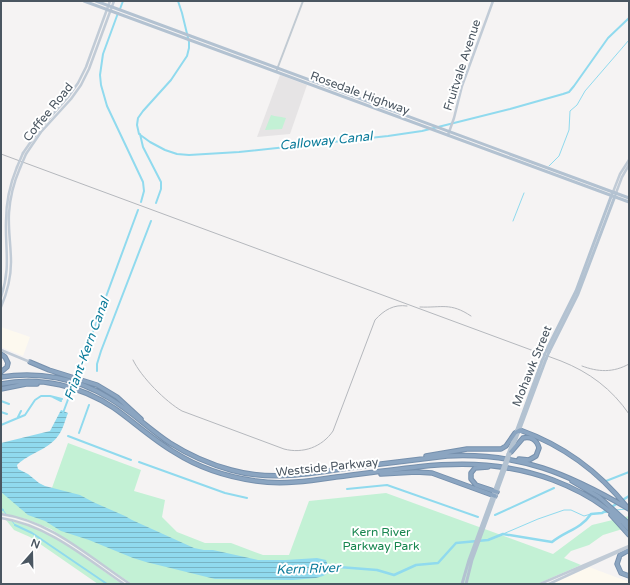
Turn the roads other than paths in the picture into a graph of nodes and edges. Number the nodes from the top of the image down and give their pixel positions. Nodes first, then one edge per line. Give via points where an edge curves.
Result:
1 (84, 1) edge
2 (96, 1) edge
3 (110, 1) edge
4 (114, 1) edge
5 (303, 1) edge
6 (493, 1) edge
7 (111, 9) junction
8 (204, 43) junction
9 (277, 70) junction
10 (310, 82) junction
11 (362, 102) junction
12 (449, 134) junction
13 (629, 160) edge
14 (629, 165) edge
15 (18, 167) junction
16 (614, 194) junction
17 (629, 198) edge
18 (629, 202) edge
19 (592, 248) junction
20 (590, 261) junction
21 (7, 270) junction
22 (8, 287) junction
23 (1, 297) edge
24 (1, 307) edge
25 (1, 350) edge
26 (547, 351) junction
27 (1, 354) edge
28 (30, 362) joint
29 (1, 372) edge
30 (1, 377) edge
31 (70, 379) junction
32 (1, 384) edge
33 (58, 384) junction
34 (1, 388) edge
35 (518, 430) junction
36 (156, 432) junction
37 (510, 453) junction
38 (473, 455) junction
39 (407, 461) junction
40 (534, 465) junction
41 (524, 471) junction
42 (356, 475) junction
43 (495, 494) junction
44 (629, 509) edge
45 (1, 514) edge
46 (1, 518) edge
47 (628, 528) edge
48 (629, 535) edge
49 (629, 548) edge
50 (596, 559) junction
51 (585, 567) junction
52 (574, 569) junction
53 (629, 576) edge
54 (562, 578) junction
55 (465, 579) junction
56 (551, 579) junction
57 (124, 584) edge
58 (130, 584) edge
59 (462, 584) edge
60 (466, 584) edge
61 (540, 584) edge
62 (548, 584) edge

1 - 7 main road, Rosedale Highway
2 - 7 main road, Rosedale Highway
3 - 7 main road, Coffee Road
4 - 7 main road, Coffee Road
5 - 9 street
6 - 12 main road, Fruitvale Avenue via 462,86
7 - 8 main road, Rosedale Highway
7 - 15 main road, Coffee Road, bridge via 81,85 41,132
8 - 9 main road, Rosedale Highway
8 - 9 main road, Rosedale Highway
9 - 10 main road, Rosedale Highway
9 - 10 main road, Rosedale Highway via 293,78
10 - 11 main road, Rosedale Highway
10 - 11 main road, Rosedale Highway
11 - 12 main road, Rosedale Highway
11 - 12 main road, Rosedale Highway via 431,125
12 - 16 main road, Rosedale Highway
13 - 16 main road, Mohawk Street via 620,174
14 - 16 main road, Mohawk Street
15 - 21 main road, Coffee Road via 10,189 6,213
15 - 22 main road, Coffee Road via 10,205 11,262
16 - 17 main road, Rosedale Highway
16 - 18 main road, Rosedale Highway
16 - 19 main road, Mohawk Street
16 - 20 main road, Mohawk Street
19 - 20 main road
19 - 26 main road, Mohawk Street via 576,291
20 - 26 main road, Mohawk Street via 578,294
21 - 22 main road
21 - 23 main road, Coffee Road
22 - 24 main road, Coffee Road
25 - 28 main road
26 - 35 main road, Mohawk Street, bridge
27 - 29 highway via 8,363
28 - 31 highway
30 - 31 highway, Westside Parkway via 34,375
31 - 36 highway, Westside Parkway via 109,398
31 - 36 highway via 97,385 117,397
32 - 33 highway, Westside Parkway via 23,381
33 - 34 highway via 26,384
33 - 42 highway, Westside Parkway via 93,396 183,458 224,474 256,481 282,483
35 - 37 main road, Mohawk Street
35 - 39 highway via 506,446 500,449 463,449
35 - 44 highway via 573,457 594,472
36 - 39 highway, Westside Parkway via 182,450 201,459 233,470 261,475 301,475
37 - 38 highway via 526,438 535,440 539,448 536,456 528,460
37 - 43 main road, Mohawk Street, bridge
38 - 39 highway, Westside Parkway
38 - 40 highway, Westside Parkway via 505,458
40 - 44 highway via 567,476
40 - 47 highway via 568,479 599,497
41 - 42 highway, Westside Parkway via 486,464 458,463
41 - 43 highway via 489,467 474,469 471,476 474,483
41 - 47 highway, Westside Parkway via 580,492
42 - 43 highway via 429,473
43 - 55 main road, Mohawk Street
45 - 58 main road via 27,520 54,532
46 - 57 main road via 26,524 52,535
47 - 48 highway
49 - 50 main road
49 - 51 main road
49 - 53 highway via 620,555 617,564 621,573
50 - 51 main road
50 - 52 main road
51 - 54 main road
52 - 54 main road
52 - 56 main road
54 - 56 main road
54 - 62 main road
55 - 59 main road, Mohawk Street
55 - 60 main road, Mohawk Street
56 - 61 main road

